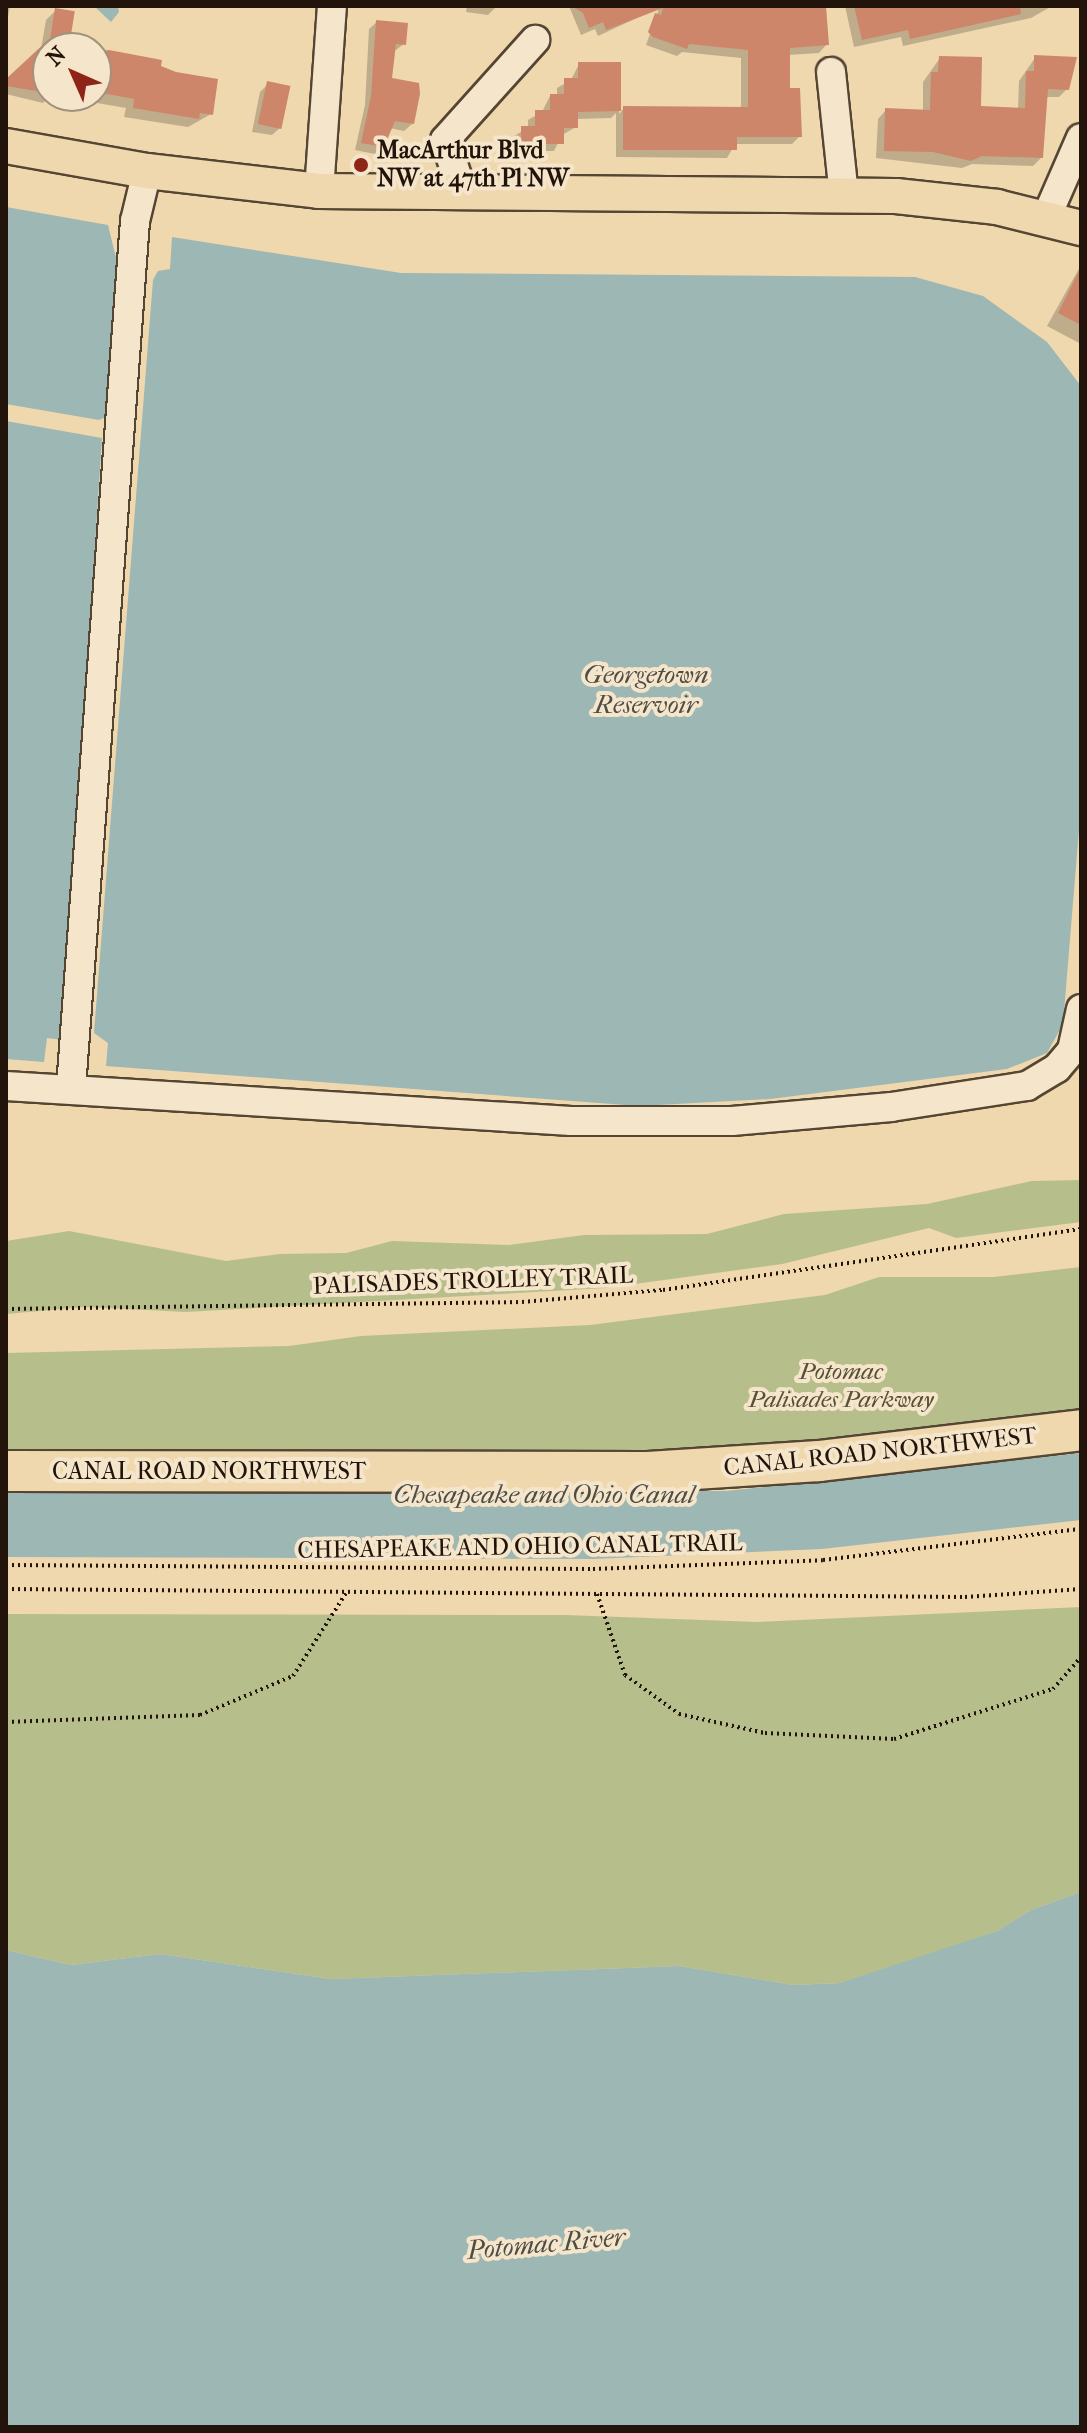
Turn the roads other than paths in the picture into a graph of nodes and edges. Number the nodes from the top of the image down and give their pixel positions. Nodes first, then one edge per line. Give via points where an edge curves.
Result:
1 (332, 6) edge
2 (535, 40) dead end
3 (831, 72) dead end
4 (1081, 138) edge
5 (6, 146) edge
6 (147, 171) junction
7 (319, 191) junction
8 (463, 194) junction
9 (844, 196) junction
10 (1046, 218) junction
11 (1081, 228) edge
12 (1081, 1009) edge
13 (6, 1086) edge
14 (71, 1088) junction
15 (1081, 1430) edge
16 (6, 1471) edge

1 - 7 street
2 - 8 street via 445,140
3 - 9 street
4 - 10 street
5 - 6 main road
6 - 7 main road
6 - 14 street via 135,221
7 - 8 main road
8 - 9 main road
9 - 10 main road via 952,200
10 - 11 main road
12 - 14 street via 1072,1050 1057,1068 1027,1086 891,1107 732,1121 571,1121
13 - 14 street
15 - 16 highway, CANAL ROAD NORTHWEST via 819,1461 648,1472

